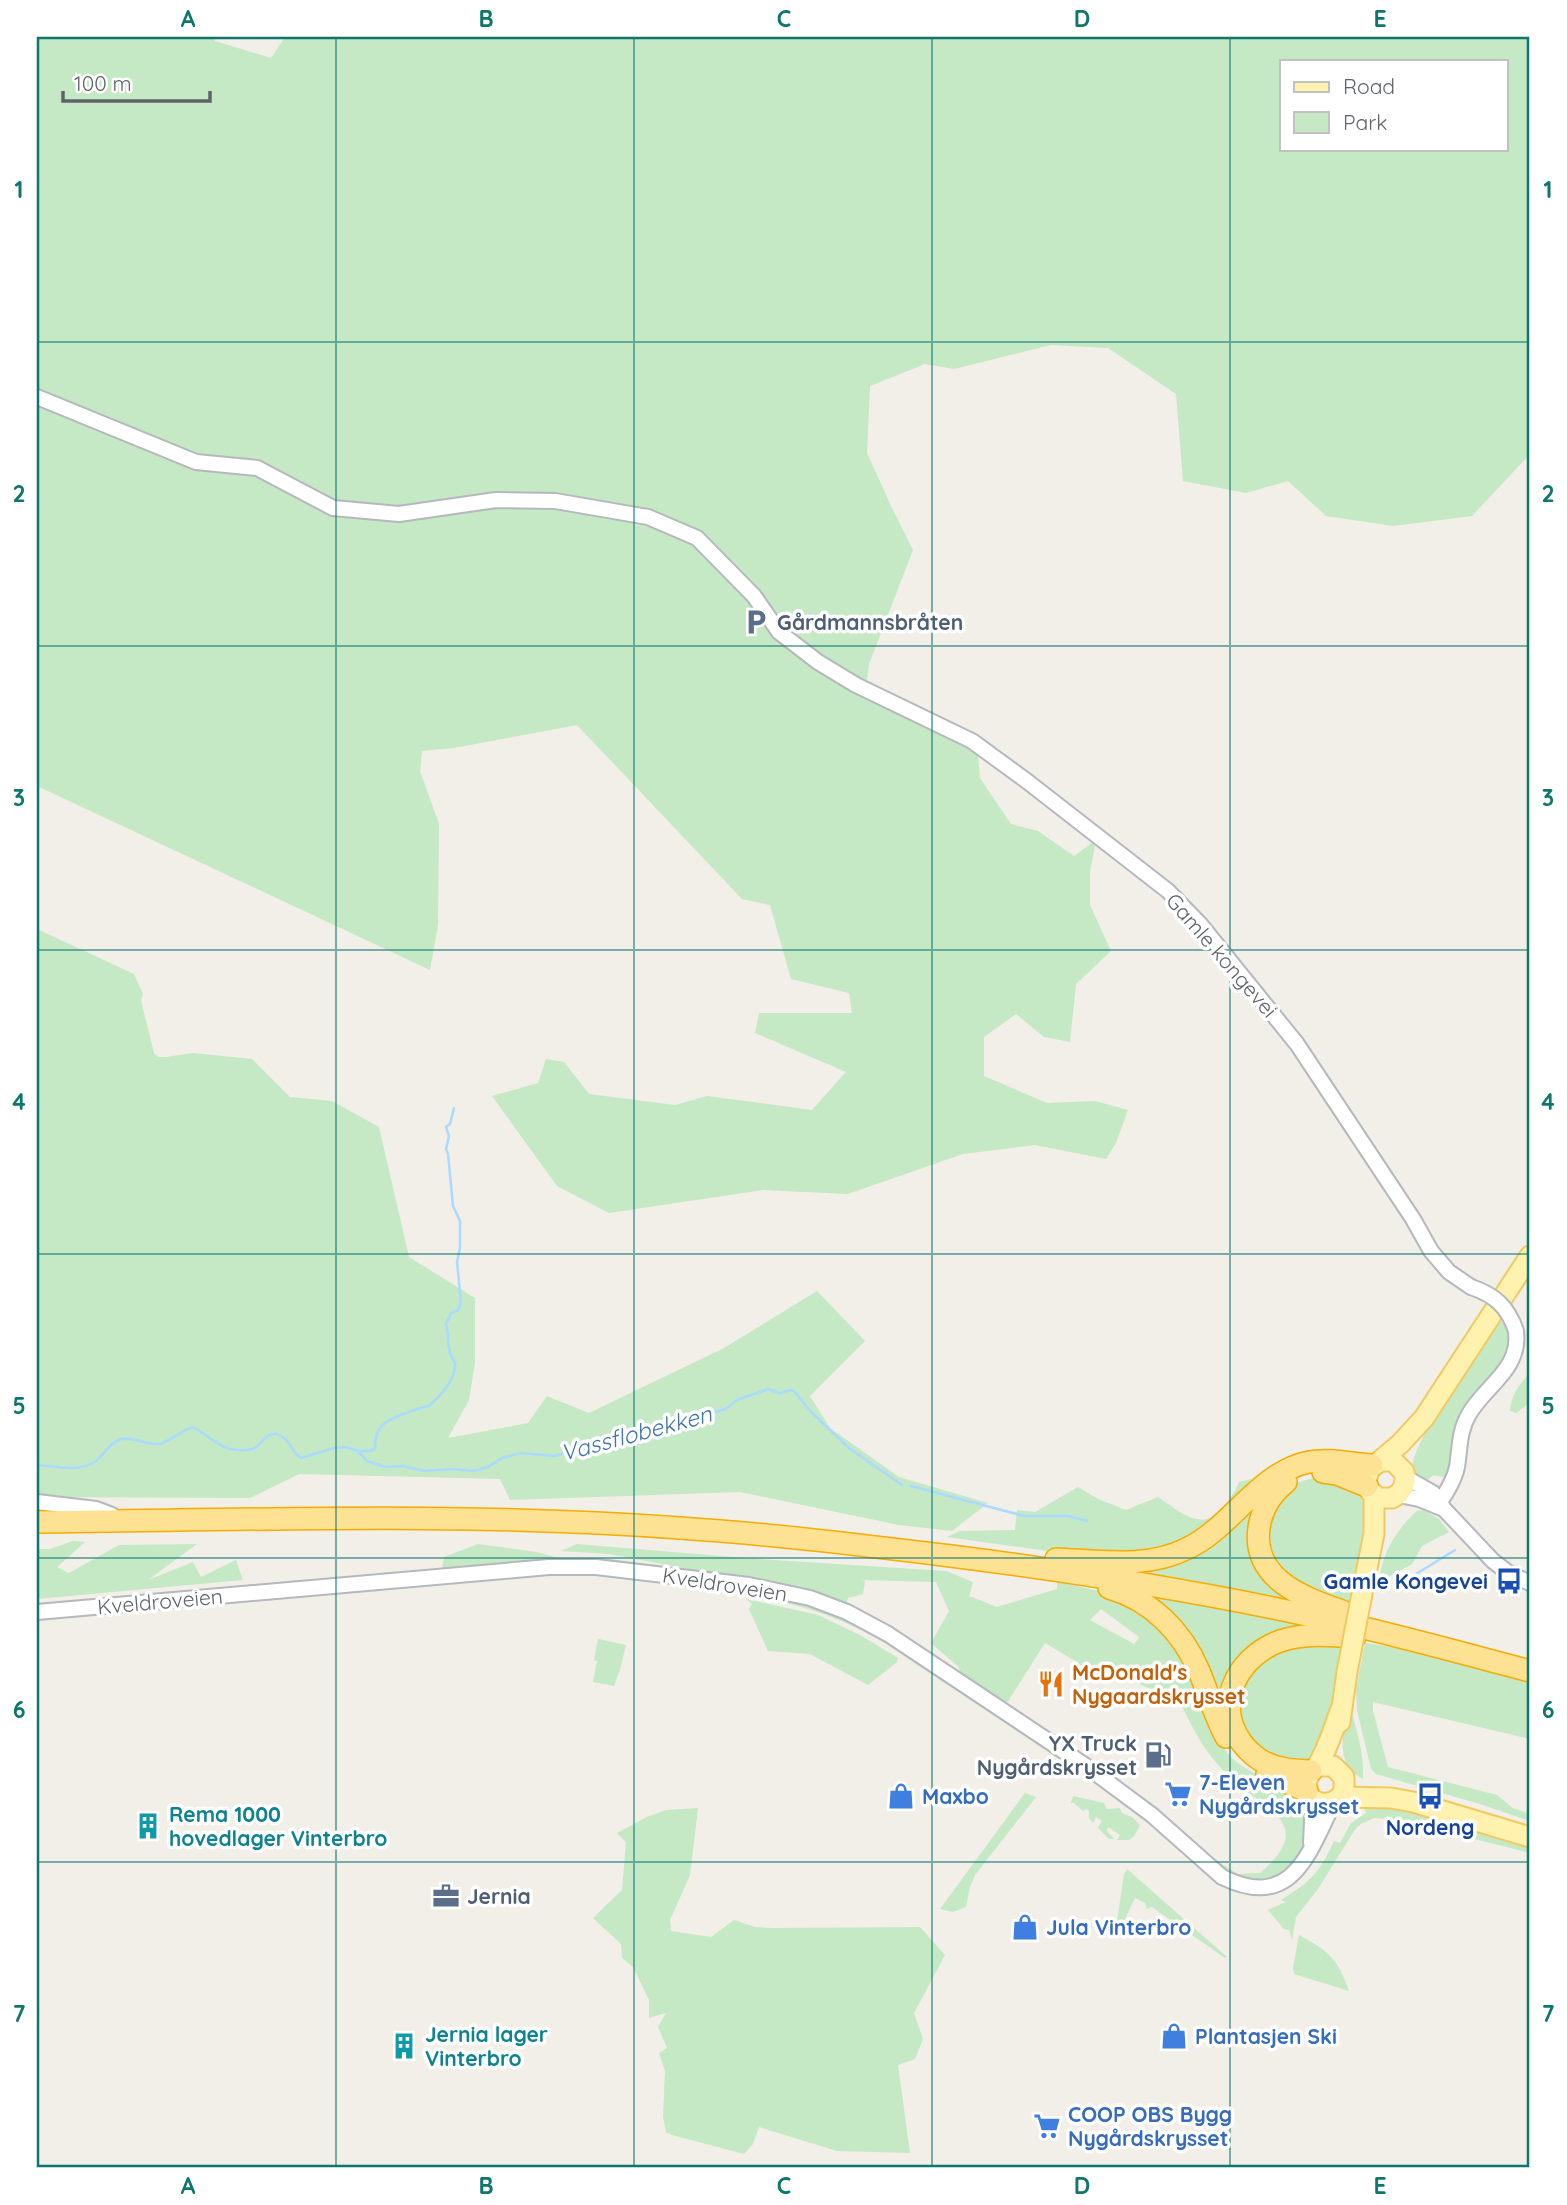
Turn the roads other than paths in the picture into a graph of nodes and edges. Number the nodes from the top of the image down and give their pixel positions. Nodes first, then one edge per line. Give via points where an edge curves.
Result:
1 (37, 397) edge
2 (1530, 1256) edge
3 (1387, 1481) junction
4 (37, 1503) edge
5 (1440, 1506) junction
6 (37, 1515) edge
7 (112, 1515) junction
8 (37, 1522) edge
9 (1016, 1558) junction
10 (1043, 1569) junction
11 (1530, 1583) edge
12 (37, 1612) edge
13 (1388, 1626) junction
14 (1470, 1656) junction
15 (1530, 1663) edge
16 (1530, 1671) edge
17 (1340, 1711) junction
18 (1312, 1782) junction
19 (1339, 1786) junction
20 (1530, 1837) edge
21 (1311, 1852) junction

1 - 5 street, Gamle kongevei, bridge via 196,462 257,468 333,508 399,514 496,500 555,501 648,517 697,538 754,596 779,632 818,663 972,741 1168,891 1297,1044 1431,1251 1449,1272 1502,1304 1512,1319 1516,1331 1512,1362 1469,1413 1456,1469
2 - 3 main road
3 - 5 street via 1425,1487
3 - 9 highway via 1320,1461 1293,1466 1207,1537 1167,1557 1114,1562
3 - 13 highway via 1320,1471 1295,1477 1270,1498 1261,1521 1259,1545 1272,1573 1293,1591
3 - 17 main road, bridge
4 - 7 street
5 - 11 street via 1493,1561
6 - 7 highway
7 - 9 highway via 345,1512 599,1517 826,1534
8 - 10 highway via 612,1524 824,1540
9 - 13 highway via 1211,1590
10 - 14 highway via 1275,1609
10 - 18 highway via 1114,1589 1158,1613 1187,1646 1235,1751 1261,1772
12 - 21 street, Kveldroveien via 549,1567 617,1569 749,1585 810,1598 888,1634 1086,1766 1233,1883 1275,1884 1294,1875
13 - 15 highway
14 - 16 highway
14 - 18 highway via 1370,1637 1332,1635 1280,1641 1261,1651 1236,1678 1231,1692 1233,1729 1264,1762
17 - 18 main road
17 - 19 main road
18 - 19 main road via 1328,1765
18 - 19 main road via 1324,1804
18 - 21 street
19 - 20 main road via 1451,1812
19 - 21 street, Kveldroveien

